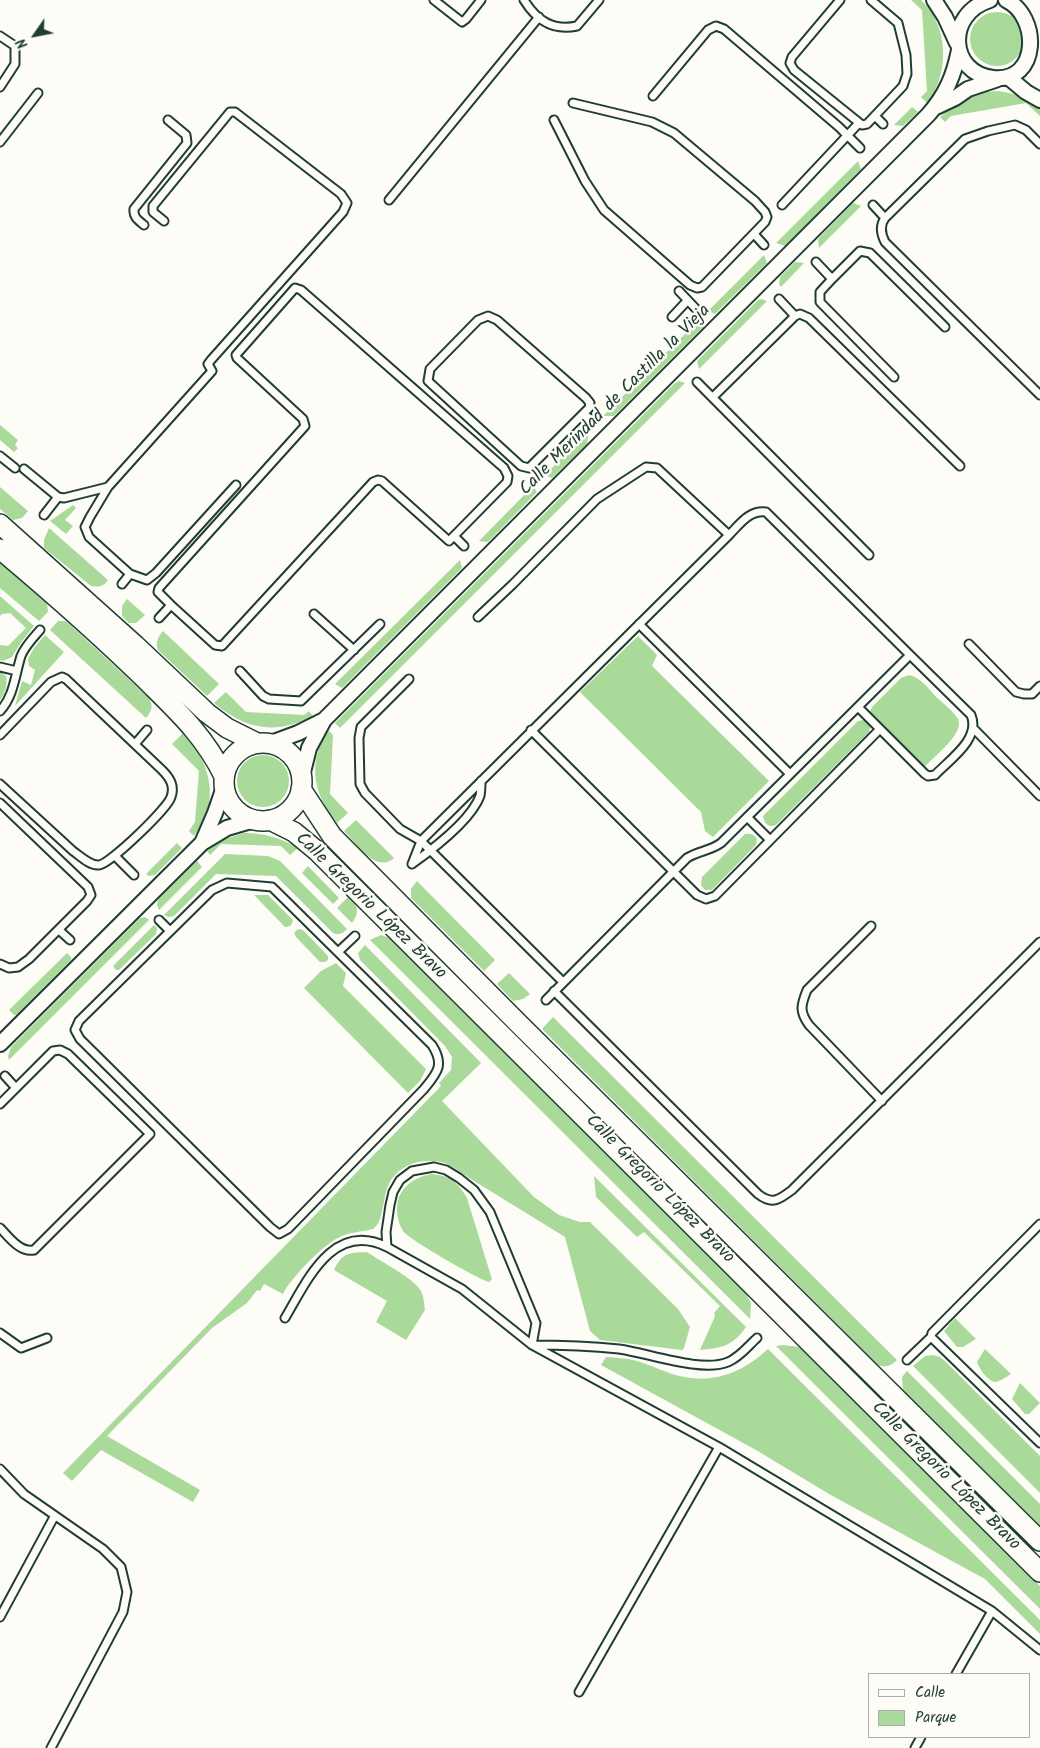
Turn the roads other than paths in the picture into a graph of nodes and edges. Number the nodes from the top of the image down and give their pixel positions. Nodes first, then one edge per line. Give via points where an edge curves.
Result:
1 (434, 0) edge
2 (481, 0) edge
3 (524, 0) edge
4 (599, 0) edge
5 (840, 0) edge
6 (871, 0) edge
7 (934, 0) edge
8 (990, 0) edge
9 (1006, 0) edge
10 (1023, 3) edge
11 (539, 17) junction
12 (1036, 32) junction
13 (0, 36) edge
14 (1040, 46) edge
15 (959, 48) junction
16 (1006, 77) junction
17 (0, 87) edge
18 (38, 93) dead end
19 (653, 96) dead end
20 (1040, 100) edge
21 (573, 103) dead end
22 (935, 108) junction
23 (875, 116) junction
24 (168, 120) dead end
25 (554, 120) dead end
26 (858, 123) junction
27 (883, 124) dead end
28 (847, 135) junction
29 (0, 142) edge
30 (1040, 144) edge
31 (860, 148) dead end
32 (389, 200) dead end
33 (782, 205) dead end
34 (873, 205) dead end
35 (885, 218) junction
36 (164, 221) dead end
37 (144, 225) dead end
38 (754, 234) junction
39 (764, 245) dead end
40 (816, 262) dead end
41 (832, 279) junction
42 (678, 291) dead end
43 (779, 299) dead end
44 (687, 300) junction
45 (698, 312) dead end
46 (795, 316) junction
47 (672, 317) dead end
48 (945, 327) dead end
49 (894, 377) dead end
50 (697, 382) dead end
51 (1040, 395) edge
52 (713, 397) junction
53 (0, 456) edge
54 (960, 466) dead end
55 (15, 468) dead end
56 (525, 468) junction
57 (24, 469) dead end
58 (534, 476) dead end
59 (236, 485) dead end
60 (108, 487) junction
61 (58, 497) junction
62 (44, 515) dead end
63 (0, 524) edge
64 (729, 535) junction
65 (455, 537) junction
66 (464, 546) dead end
67 (0, 549) edge
68 (869, 555) dead end
69 (130, 574) junction
70 (122, 584) dead end
71 (171, 605) junction
72 (314, 614) dead end
73 (478, 617) dead end
74 (159, 618) dead end
75 (380, 624) dead end
76 (639, 624) junction
77 (40, 630) dead end
78 (969, 644) dead end
79 (354, 650) junction
80 (910, 655) junction
81 (0, 667) edge
82 (18, 671) junction
83 (240, 671) dead end
84 (409, 679) dead end
85 (1040, 686) edge
86 (858, 706) junction
87 (0, 711) edge
88 (324, 720) junction
89 (973, 728) junction
90 (880, 729) junction
91 (147, 730) dead end
92 (531, 730) junction
93 (0, 735) edge
94 (264, 743) junction
95 (134, 744) junction
96 (790, 774) junction
97 (481, 780) junction
98 (224, 782) junction
99 (301, 783) junction
100 (0, 784) edge
101 (1040, 796) edge
102 (0, 802) edge
103 (747, 817) junction
104 (262, 820) junction
105 (421, 840) junction
106 (770, 840) junction
107 (202, 843) junction
108 (434, 848) junction
109 (115, 856) junction
110 (674, 871) junction
111 (134, 876) dead end
112 (159, 920) dead end
113 (871, 926) dead end
114 (59, 930) junction
115 (170, 931) junction
116 (355, 936) dead end
117 (70, 940) dead end
118 (1040, 942) edge
119 (338, 952) junction
120 (0, 964) edge
121 (563, 982) junction
122 (554, 991) junction
123 (546, 1000) dead end
124 (0, 1044) edge
125 (4, 1076) dead end
126 (16, 1088) junction
127 (882, 1100) junction
128 (0, 1104) edge
129 (1040, 1224) edge
130 (0, 1228) edge
131 (387, 1247) junction
132 (285, 1318) dead end
133 (0, 1333) edge
134 (931, 1337) junction
135 (47, 1338) dead end
136 (757, 1338) dead end
137 (532, 1345) junction
138 (908, 1360) dead end
139 (1040, 1443) edge
140 (718, 1446) junction
141 (1, 1471) edge
142 (54, 1516) junction
143 (1040, 1541) edge
144 (1040, 1572) edge
145 (992, 1611) junction
146 (0, 1617) edge
147 (1040, 1650) edge
148 (957, 1673) edge
149 (579, 1692) dead end
150 (51, 1748) edge

1 - 2 lane via 462,22
3 - 11 lane
4 - 11 lane via 577,26 564,29 549,25
5 - 26 lane via 790,63 794,70
6 - 23 lane via 898,23 908,74 903,86
7 - 15 street
8 - 15 street, Calle Merindad de Castilla la Vieja via 969,11 962,21 958,34
9 - 10 street
10 - 12 street
11 - 32 lane
12 - 14 street
12 - 16 street via 1035,49 1027,65
13 - 17 lane via 15,46 15,64
15 - 16 street via 972,69 992,78
15 - 22 street, Calle Merindad de Castilla la Vieja via 954,76
16 - 20 street
16 - 22 street, Calle Merindad de Castilla la Vieja via 977,85
18 - 29 lane
19 - 28 lane via 708,30 716,26 724,29
21 - 38 lane via 652,122 674,133 765,212 765,222
22 - 88 street, Calle Merindad de Castilla la Vieja
23 - 26 lane via 867,124
23 - 27 lane
24 - 37 lane via 186,135 187,143 134,209 136,219
25 - 38 lane via 585,181 604,210 690,285 702,287
26 - 28 lane
28 - 31 lane
28 - 33 lane
30 - 35 lane via 1026,130 1015,126 965,139
34 - 35 lane
35 - 51 lane via 881,235 885,242
36 - 60 lane via 153,212 153,206 230,112 341,194 347,203 344,212 211,360 208,364 212,371
38 - 39 lane
40 - 41 lane
41 - 48 lane via 860,251 870,253
41 - 49 lane via 820,292 820,302
42 - 44 lane
43 - 46 lane
44 - 45 lane
44 - 47 lane
46 - 52 lane
46 - 54 lane via 800,314 810,318
50 - 52 lane
52 - 68 lane
53 - 55 lane
56 - 56 lane via 428,381 430,370 478,320 488,316 497,320 590,403 587,416 533,465
56 - 58 lane
57 - 61 lane
59 - 69 lane via 156,573 147,580
60 - 61 lane
60 - 69 lane via 85,527 89,537
61 - 62 lane
63 - 94 main road via 129,639 207,714 227,728
64 - 73 lane via 657,468 646,467 597,499
64 - 76 lane
64 - 80 lane via 750,514 766,512
65 - 66 lane
65 - 71 lane via 447,540 378,480 370,484 222,646 215,645
65 - 71 lane via 507,482 504,468 295,288 236,358 303,419 305,426 159,588 158,592
67 - 98 main road via 98,635 188,722 204,741
69 - 70 lane
71 - 74 lane
72 - 79 lane
75 - 79 lane
76 - 92 lane
76 - 96 lane
77 - 82 lane via 22,654
78 - 85 lane via 1016,692 1032,694
79 - 83 lane via 301,701 269,699
80 - 86 lane
80 - 89 lane via 971,715
81 - 82 lane
82 - 87 lane via 6,705
84 - 105 lane via 361,727 358,738 360,784 370,800 400,829
86 - 90 lane
86 - 96 lane
88 - 94 street, Calle Merindad de Castilla la Vieja via 298,733
88 - 99 street, Calle Merindad de Castilla la Vieja via 309,748
89 - 90 lane via 965,744 934,775 928,776
89 - 101 lane
90 - 106 lane
91 - 95 lane
92 - 97 lane
92 - 110 lane
93 - 95 lane via 51,682 62,677
94 - 98 main road via 249,745 235,754 226,768
94 - 99 main road via 288,752 299,767
95 - 109 lane via 168,777 173,787 172,795 169,803
96 - 103 lane
97 - 105 lane
97 - 108 lane via 480,794 473,809
98 - 104 main road via 231,804 245,817
98 - 107 street
99 - 104 main road via 299,796 290,809 277,818
99 - 143 main road, Calle Gregorio López Bravo via 332,836
100 - 109 lane via 85,860 97,866
102 - 114 lane via 88,887 91,894 87,901
103 - 106 lane
103 - 110 lane via 714,848 697,852
104 - 107 street via 227,828
104 - 144 main road, Calle Gregorio López Bravo via 294,832 317,851
105 - 108 lane
105 - 108 lane via 412,864
106 - 110 lane via 711,898 697,895
107 - 124 street
108 - 121 lane
109 - 111 lane
110 - 121 lane
112 - 115 lane
113 - 127 lane via 807,990 802,1015
114 - 117 lane
114 - 120 lane via 18,967
115 - 119 lane via 219,886 227,883 267,886 272,887
115 - 119 lane via 79,1021 75,1030 80,1039 278,1234 288,1229 424,1089 439,1066 438,1054 432,1045
116 - 119 lane
118 - 127 lane
121 - 122 lane
122 - 123 lane
122 - 127 lane via 766,1200 778,1200 792,1190
125 - 126 lane
126 - 128 lane
126 - 130 lane via 53,1051 60,1050 68,1054 150,1134 34,1250 28,1251 19,1246
129 - 134 lane
131 - 132 lane via 368,1241 339,1245 323,1258
131 - 137 lane via 462,1289
131 - 137 lane via 390,1205 400,1180 412,1171 434,1167 459,1178 474,1190 490,1212 536,1323
133 - 135 lane via 21,1348
134 - 138 lane
134 - 139 lane
136 - 137 lane via 728,1362 706,1365 617,1349
137 - 140 lane
140 - 145 lane
140 - 149 lane
141 - 142 lane via 24,1494
142 - 146 lane
142 - 150 lane via 103,1549 121,1567 127,1592 123,1612
145 - 147 lane
145 - 148 lane

